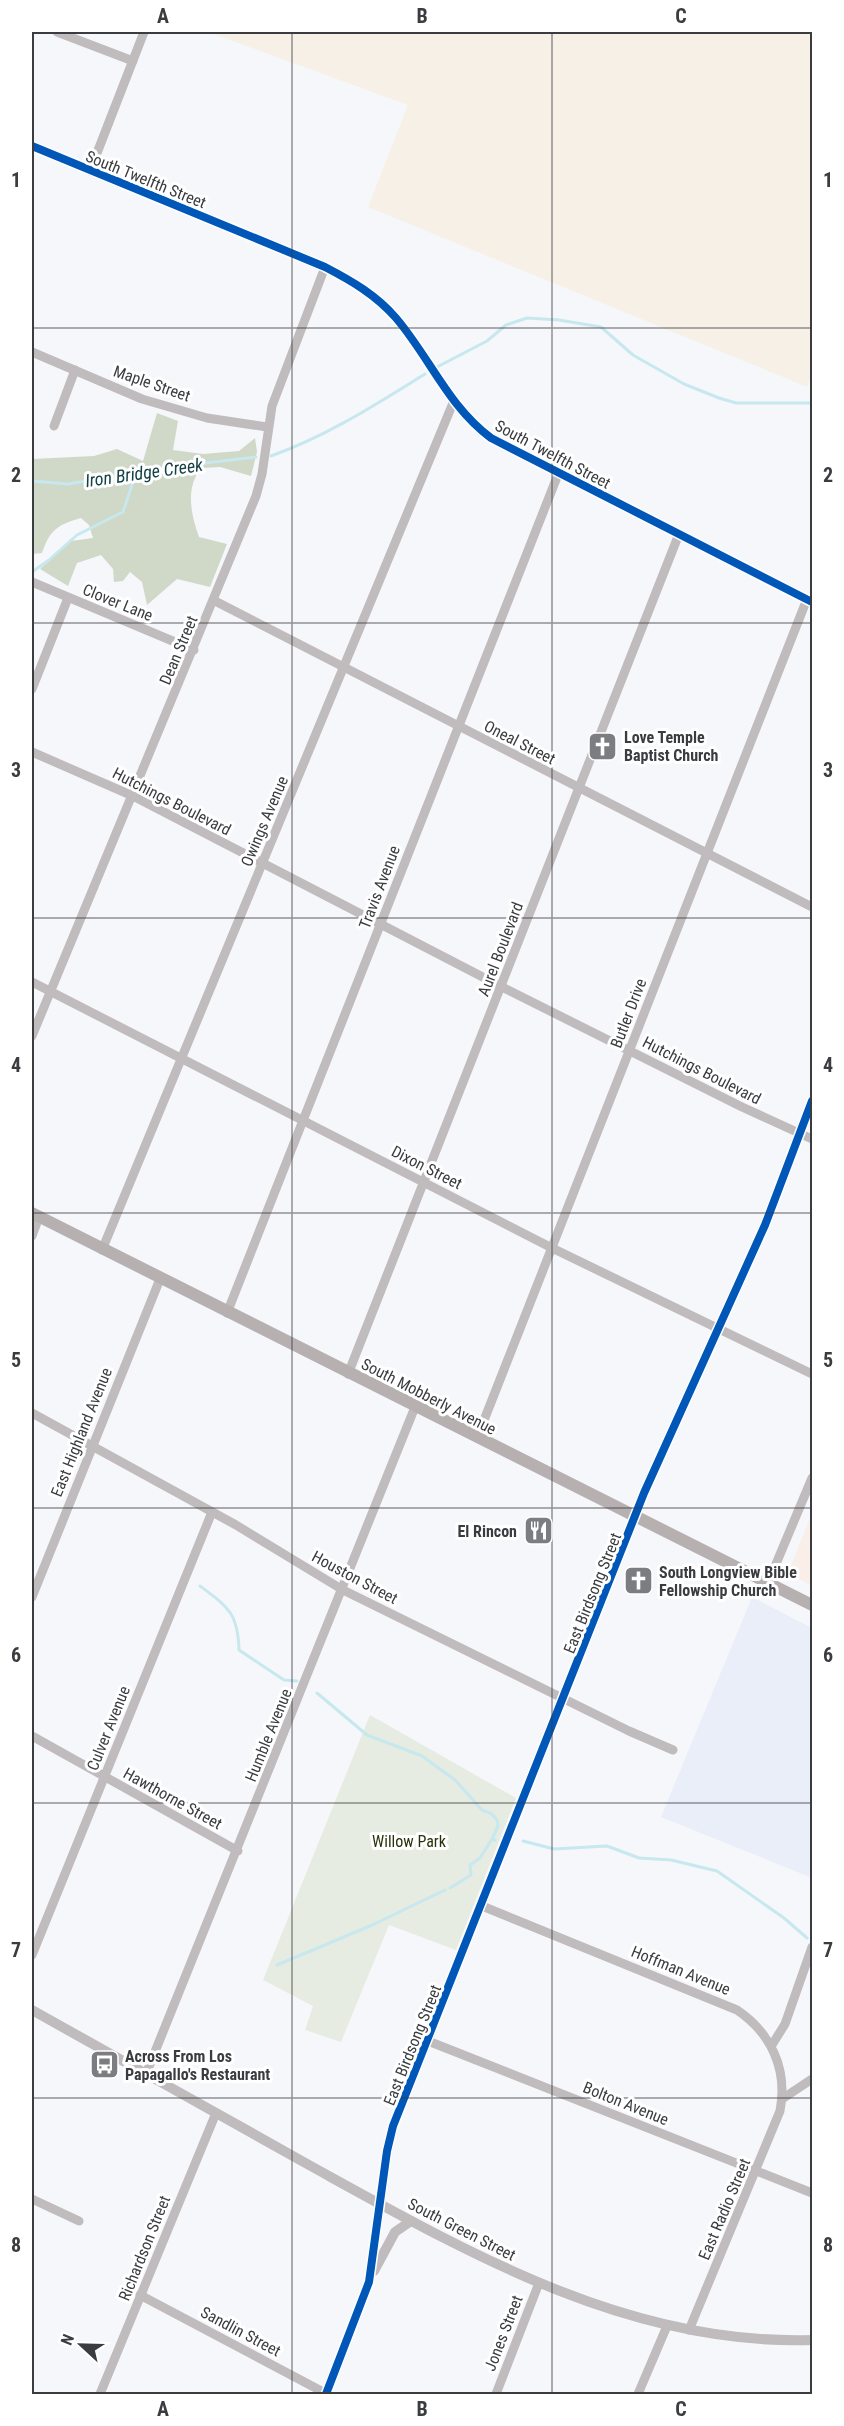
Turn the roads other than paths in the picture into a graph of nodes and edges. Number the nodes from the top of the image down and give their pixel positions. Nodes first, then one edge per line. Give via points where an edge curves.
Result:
1 (57, 32) edge
2 (144, 32) edge
3 (133, 61) junction
4 (32, 146) edge
5 (90, 171) junction
6 (325, 267) junction
7 (32, 352) edge
8 (75, 370) junction
9 (453, 403) junction
10 (54, 426) dead end
11 (267, 427) junction
12 (559, 472) junction
13 (679, 534) junction
14 (32, 582) edge
15 (68, 598) junction
16 (214, 601) junction
17 (810, 601) edge
18 (194, 650) junction
19 (345, 668) junction
20 (32, 689) edge
21 (458, 726) junction
22 (32, 752) edge
23 (579, 789) junction
24 (133, 796) junction
25 (707, 855) junction
26 (262, 865) junction
27 (813, 907) edge
28 (380, 925) junction
29 (32, 982) edge
30 (502, 987) junction
31 (50, 992) junction
32 (32, 1036) edge
33 (630, 1050) junction
34 (181, 1059) junction
35 (813, 1101) edge
36 (303, 1121) junction
37 (800, 1134) junction
38 (813, 1139) edge
39 (424, 1182) junction
40 (35, 1215) edge
41 (32, 1236) edge
42 (552, 1248) junction
43 (102, 1250) junction
44 (160, 1279) junction
45 (227, 1313) junction
46 (718, 1329) junction
47 (348, 1374) junction
48 (813, 1374) edge
49 (415, 1407) junction
50 (32, 1413) edge
51 (477, 1438) junction
52 (91, 1447) junction
53 (813, 1478) edge
54 (212, 1512) junction
55 (636, 1517) junction
56 (768, 1583) junction
57 (343, 1590) junction
58 (32, 1597) edge
59 (813, 1605) edge
60 (564, 1698) junction
61 (32, 1736) edge
62 (673, 1750) dead end
63 (104, 1778) junction
64 (238, 1851) junction
65 (482, 1906) junction
66 (813, 1947) edge
67 (32, 1955) edge
68 (32, 2010) edge
69 (428, 2041) junction
70 (772, 2045) junction
71 (146, 2074) junction
72 (813, 2079) edge
73 (782, 2099) junction
74 (216, 2113) junction
75 (757, 2171) junction
76 (813, 2193) edge
77 (32, 2199) edge
78 (380, 2204) junction
79 (79, 2221) dead end
80 (411, 2221) junction
81 (369, 2282) junction
82 (539, 2283) junction
83 (140, 2295) junction
84 (667, 2326) junction
85 (689, 2330) junction
86 (813, 2340) edge
87 (100, 2394) edge
88 (326, 2394) edge
89 (496, 2394) edge
90 (638, 2394) edge

1 - 3 street
2 - 3 street
3 - 5 street
4 - 5 street, South Twelfth Street
5 - 6 street, South Twelfth Street
6 - 9 street, South Twelfth Street via 357,283 387,308 412,338
6 - 11 street, Dean Street
7 - 8 street, Maple Street
8 - 10 street
8 - 11 street, Maple Street via 153,402 207,418
9 - 12 street, South Twelfth Street via 491,438
9 - 19 street, Owings Avenue
11 - 16 street, Dean Street via 260,484
12 - 13 street, South Twelfth Street
12 - 21 street, Travis Avenue
13 - 17 street, South Twelfth Street
13 - 23 street, Aurel Boulevard
14 - 15 street, Clover Lane
15 - 18 street, Clover Lane
15 - 20 street
16 - 18 street, Dean Street
16 - 19 street, Oneal Street
17 - 25 street, Butler Drive
18 - 24 street, Dean Street
19 - 21 street, Oneal Street
19 - 26 street, Owings Avenue
21 - 23 street, Oneal Street
21 - 28 street, Travis Avenue
22 - 24 street, Hutchings Boulevard
23 - 25 street, Oneal Street
23 - 30 street, Aurel Boulevard
24 - 26 street, Hutchings Boulevard
24 - 31 street, Dean Street
25 - 27 street, Oneal Street
25 - 33 street, Butler Drive
26 - 28 street, Hutchings Boulevard
26 - 34 street, Owings Avenue
28 - 30 street, Hutchings Boulevard
28 - 36 street, Travis Avenue
29 - 31 street, Dixon Street
30 - 33 street, Hutchings Boulevard
30 - 39 street, Aurel Boulevard
31 - 32 street, Dean Street
31 - 34 street, Dixon Street
33 - 37 street, Hutchings Boulevard
33 - 42 street, Butler Drive
34 - 36 street, Dixon Street
34 - 43 street, Owings Avenue
35 - 37 street, East Birdsong Street
36 - 39 street, Dixon Street
36 - 45 street, Travis Avenue
37 - 38 street, Hutchings Boulevard
37 - 46 street, East Birdsong Street
39 - 42 street, Dixon Street
39 - 47 street, Aurel Boulevard
40 - 41 street
40 - 43 main road, South Mobberly Avenue
42 - 46 street, Dixon Street
42 - 51 street, Butler Drive
43 - 44 main road, South Mobberly Avenue
44 - 45 main road, South Mobberly Avenue
44 - 52 street, East Highland Avenue
45 - 47 main road, South Mobberly Avenue
46 - 48 street, Dixon Street
46 - 55 street, East Birdsong Street
47 - 49 main road, South Mobberly Avenue
49 - 51 main road, South Mobberly Avenue
49 - 57 street, Humble Avenue
50 - 52 street, Houston Street
51 - 55 main road, South Mobberly Avenue
52 - 54 street, Houston Street
52 - 58 street, East Highland Avenue
53 - 56 street
54 - 57 street, Houston Street
54 - 63 street, Culver Avenue
55 - 56 main road, South Mobberly Avenue
55 - 60 street, East Birdsong Street
56 - 59 main road, South Mobberly Avenue
57 - 60 street, Houston Street
57 - 64 street, Humble Avenue
60 - 62 street, Houston Street
60 - 65 street, East Birdsong Street
61 - 63 street, Hawthorne Street
63 - 64 street, Hawthorne Street
63 - 67 street, Culver Avenue
64 - 71 street, Humble Avenue
65 - 69 street, East Birdsong Street
65 - 70 street, Hoffman Avenue via 736,2010 760,2029
66 - 70 street via 785,2024
68 - 71 street, South Green Street
69 - 75 street, Bolton Avenue
69 - 78 street, East Birdsong Street via 390,2138
70 - 73 street, Hoffman Avenue via 781,2075
71 - 74 street, South Green Street
72 - 73 street
73 - 75 street, East Radio Street
74 - 78 street, South Green Street
74 - 83 street, Richardson Street
75 - 76 street, Bolton Avenue
75 - 85 street, East Radio Street
77 - 79 street
78 - 80 street, South Green Street
78 - 81 street, East Birdsong Street
80 - 81 street via 391,2237
80 - 82 street, South Green Street
81 - 88 street
82 - 84 street, South Green Street
82 - 89 street, Jones Street
83 - 87 street, Richardson Street
83 - 88 street, Sandlin Street
84 - 85 street, South Green Street
84 - 90 street
85 - 86 street, South Green Street via 740,2338

